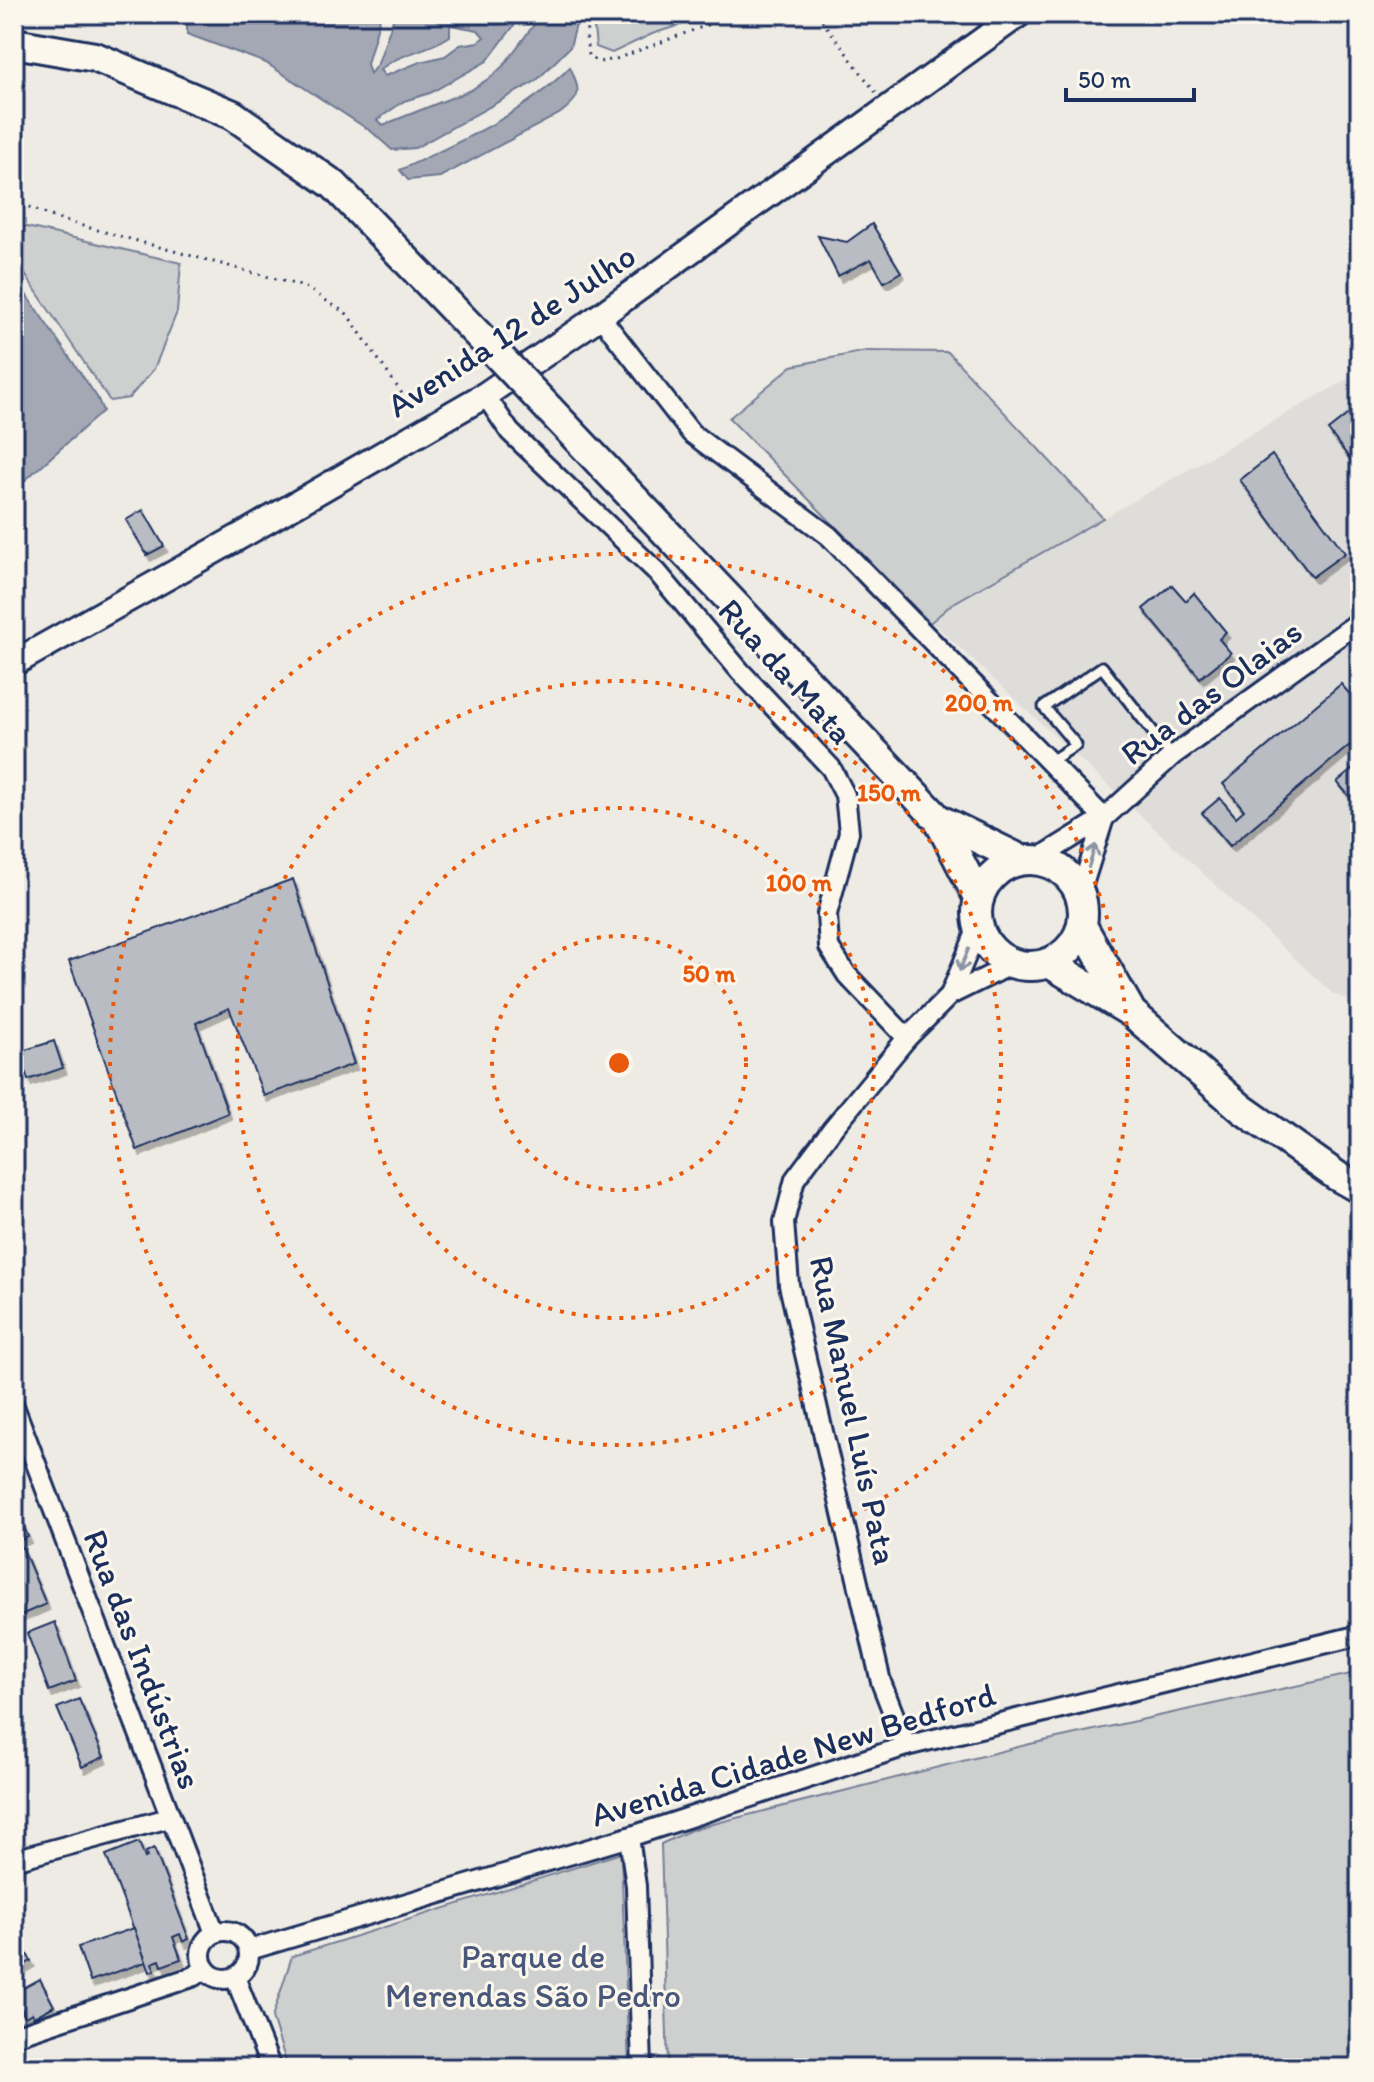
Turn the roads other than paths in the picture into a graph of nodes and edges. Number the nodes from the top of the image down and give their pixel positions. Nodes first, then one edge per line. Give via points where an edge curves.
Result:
1 (1019, 14) edge
2 (14, 43) edge
3 (600, 316) junction
4 (485, 395) junction
5 (1360, 621) edge
6 (14, 663) edge
7 (1172, 756) junction
8 (1049, 762) junction
9 (1104, 818) junction
10 (938, 819) junction
11 (1029, 860) junction
12 (1080, 894) junction
13 (979, 912) junction
14 (1082, 926) junction
15 (1015, 963) junction
16 (1049, 963) junction
17 (950, 995) junction
18 (1132, 1013) junction
19 (907, 1038) junction
20 (1360, 1189) edge
21 (14, 1406) edge
22 (1360, 1635) edge
23 (906, 1746) junction
24 (169, 1818) junction
25 (629, 1837) junction
26 (14, 1860) edge
27 (215, 1933) junction
28 (249, 1950) junction
29 (205, 1968) junction
30 (235, 1977) junction
31 (14, 2036) edge
32 (271, 2068) edge
33 (642, 2068) edge

1 - 3 main road, Avenida 12 de Julho
2 - 10 main road, bridge via 95,57 233,115 334,185
3 - 4 main road, Avenida 12 de Julho
3 - 8 street via 691,433 829,536
4 - 6 main road, Avenida 12 de Julho
4 - 19 street, Rua da Mata via 510,432 657,572 831,768 845,795 849,832 827,914 829,947 847,975
5 - 7 street, Rua das Olaias
7 - 8 lane via 1102,667 1044,707 1076,745
7 - 9 street, Rua das Olaias
8 - 9 street
9 - 11 street, Rua das Olaias
12 -> 9 street
10 - 11 main road
10 - 13 main road
11 - 12 main road via 1063,871
11 - 13 main road via 995,873 985,885
12 - 14 main road
13 - 15 main road via 986,941
13 -> 17 street
14 - 16 main road via 1075,942
14 - 18 main road
15 - 16 main road
15 - 17 street
16 - 18 main road
17 - 19 street, Rua Manuel Luís Pata
18 - 20 main road via 1242,1109
19 - 23 street, Rua Manuel Luís Pata via 795,1179 784,1222 789,1285 874,1652
21 - 24 street, Rua das Indústrias
22 - 23 street, Avenida Cidade New Bedford
23 - 25 street, Avenida Cidade New Bedford
24 - 26 street
24 - 27 street, Rua das Indústrias
25 - 28 street, Avenida Cidade New Bedford
25 - 33 street via 636,1886
27 - 28 street via 236,1933
27 - 29 street via 201,1952
28 - 30 street via 247,1966
29 - 30 street via 222,1979
29 - 31 street via 195,1976
30 - 32 street

